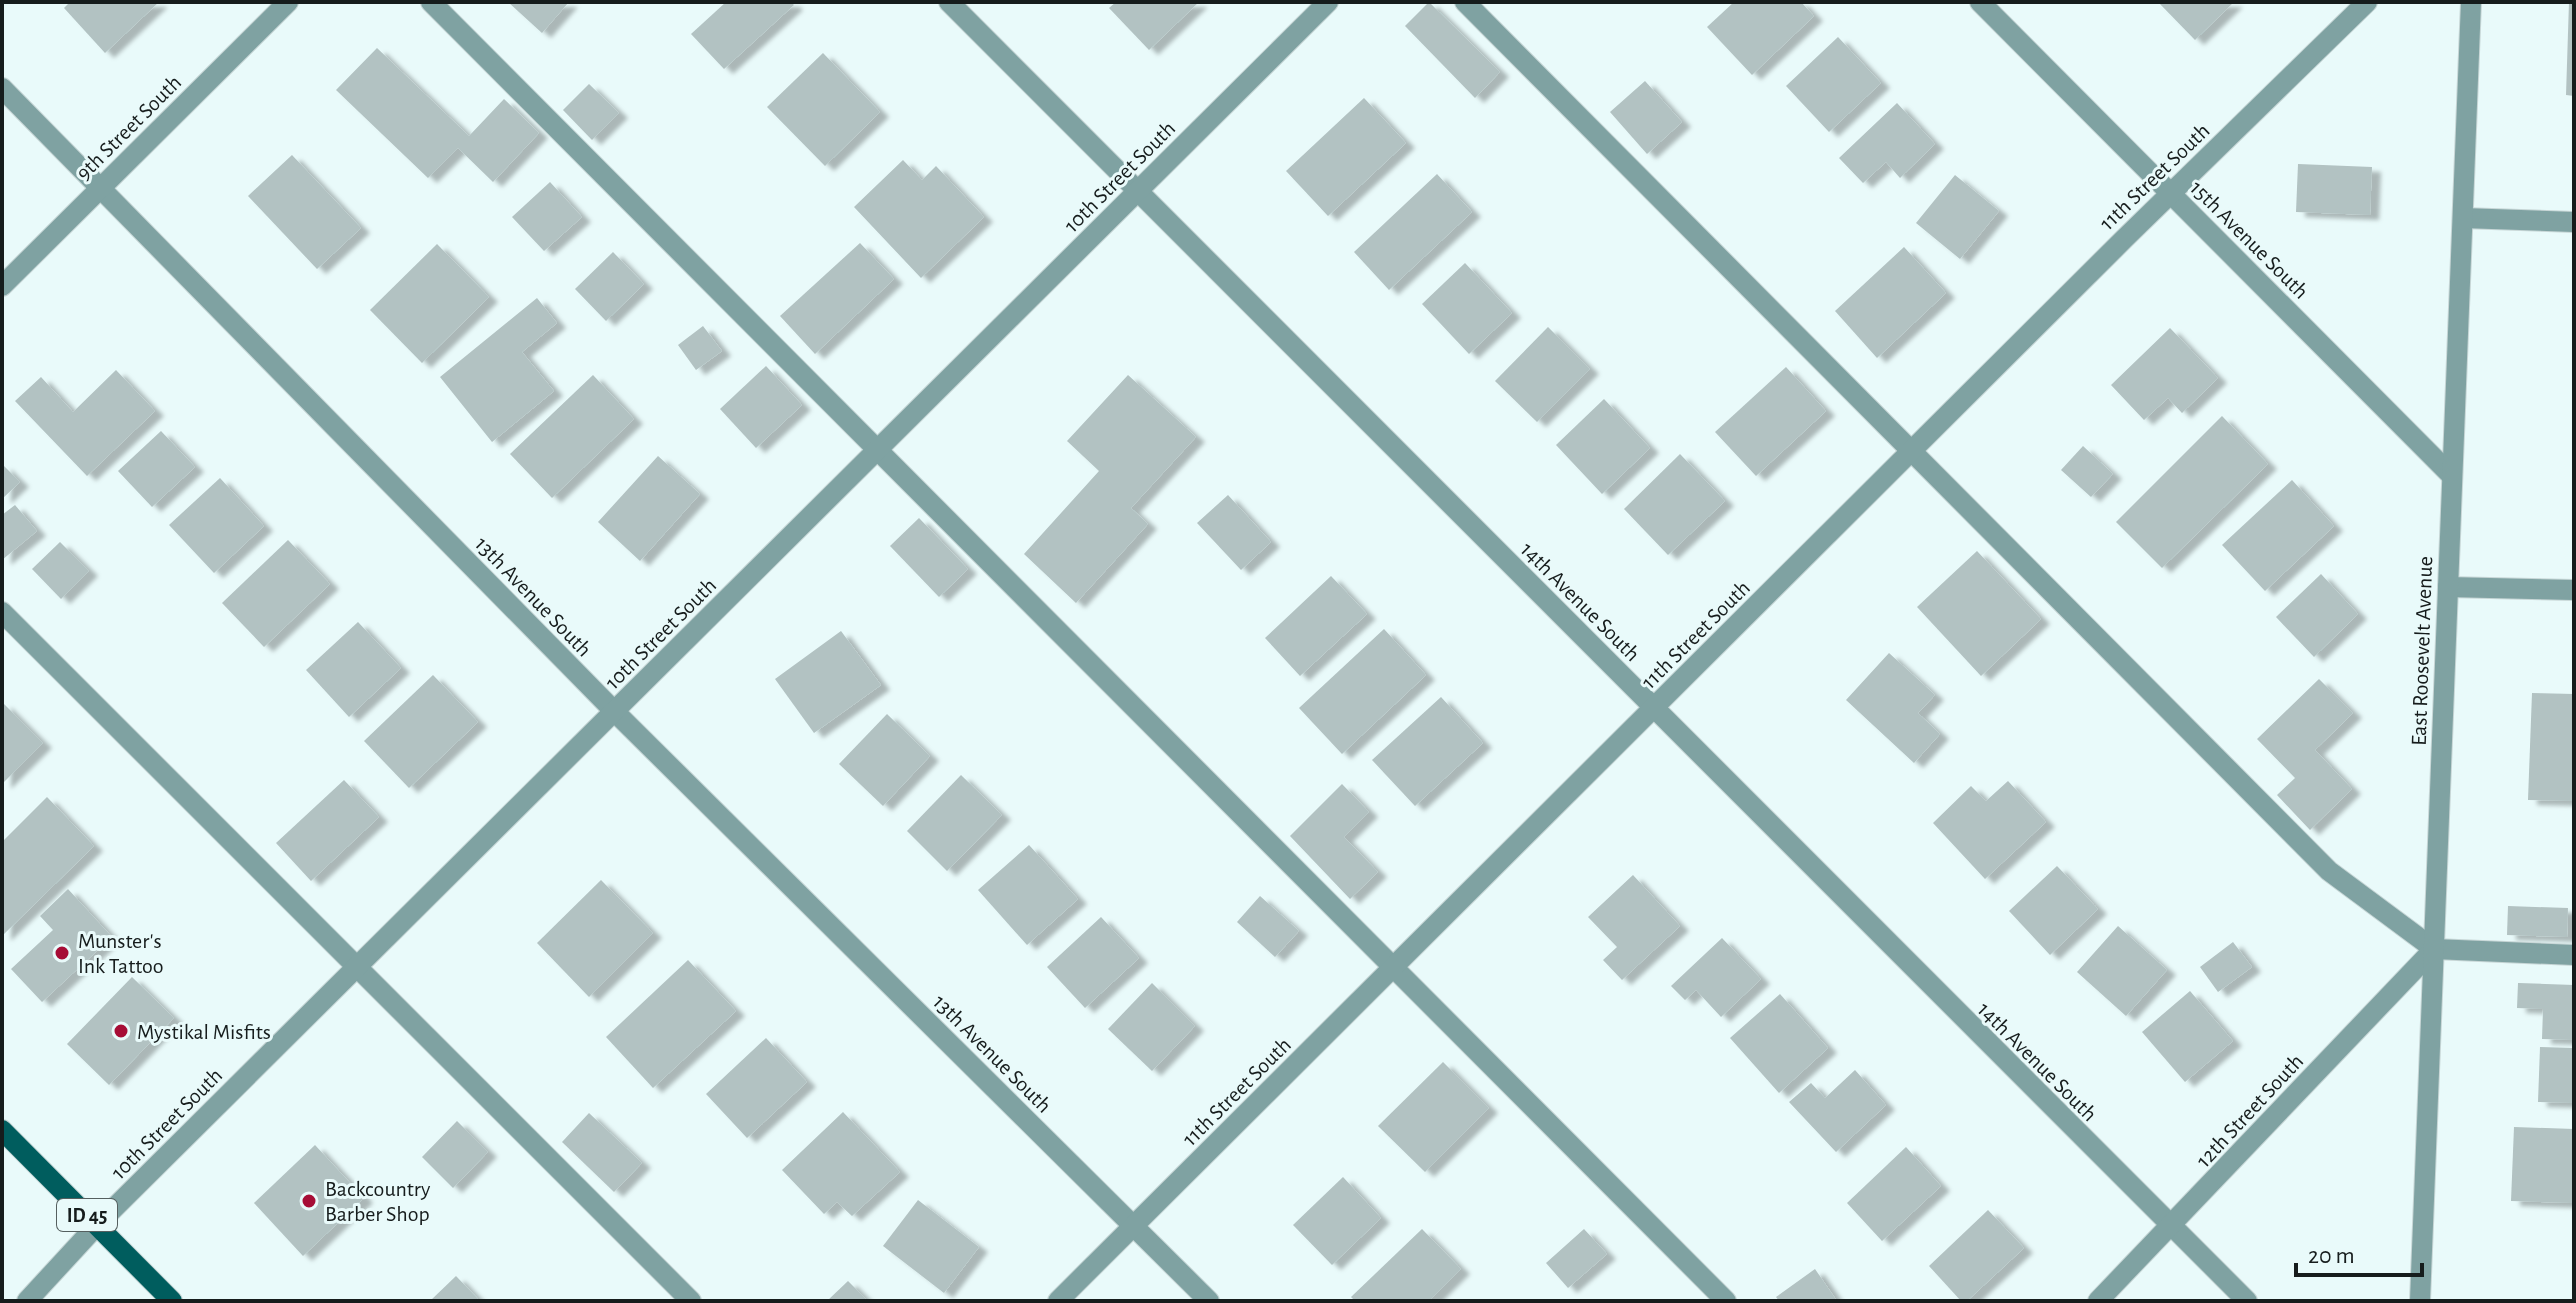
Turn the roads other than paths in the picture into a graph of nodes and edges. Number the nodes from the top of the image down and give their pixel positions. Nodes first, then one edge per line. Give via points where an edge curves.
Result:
1 (288, 2) edge
2 (431, 2) edge
3 (949, 2) edge
4 (1328, 2) edge
5 (1465, 2) edge
6 (1980, 2) edge
7 (2367, 2) edge
8 (2471, 2) edge
9 (2, 88) edge
10 (101, 187) junction
11 (1139, 191) junction
12 (2170, 193) junction
13 (2463, 218) junction
14 (2574, 222) edge
15 (2, 286) edge
16 (878, 450) junction
17 (1911, 450) junction
18 (2452, 476) junction
19 (2448, 587) junction
20 (2574, 590) edge
21 (2, 612) edge
22 (1654, 709) junction
23 (615, 712) junction
24 (2434, 949) junction
25 (2574, 955) edge
26 (357, 968) junction
27 (1394, 968) junction
28 (2, 1130) edge
29 (97, 1225) junction
30 (1134, 1226) junction
31 (2171, 1228) junction
32 (27, 1301) edge
33 (172, 1301) edge
34 (691, 1301) edge
35 (1058, 1301) edge
36 (1209, 1301) edge
37 (1726, 1301) edge
38 (2098, 1301) edge
39 (2247, 1301) edge
40 (2420, 1301) edge

1 - 10 street, 9th Street South
2 - 16 street
3 - 11 street, 14th Avenue South
4 - 11 street, 10th Street South
5 - 17 street
6 - 12 street, 15th Avenue South
7 - 12 street, 11th Street South
8 - 13 street, East Roosevelt Avenue
9 - 10 street, 13th Avenue South
10 - 15 street, 9th Street South
10 - 23 street, 13th Avenue South
11 - 16 street, 10th Street South
11 - 22 street, 14th Avenue South
12 - 17 street, 11th Street South
12 - 18 street, 15th Avenue South
13 - 14 street
13 - 18 street, East Roosevelt Avenue
16 - 23 street, 10th Street South
16 - 27 street
17 - 22 street, 11th Street South
17 - 24 street via 2329,871
18 - 19 street, East Roosevelt Avenue
19 - 20 street
19 - 24 street, East Roosevelt Avenue
21 - 26 street
22 - 27 street, 11th Street South
22 - 31 street, 14th Avenue South
23 - 26 street, 10th Street South
23 - 30 street, 13th Avenue South
24 - 25 street
24 - 31 street, 12th Street South
24 - 40 street, East Roosevelt Avenue
26 - 29 street, 10th Street South
26 - 34 street
27 - 30 street, 11th Street South
27 - 37 street
28 - 29 main road, ID 45
29 - 32 street, 10th Street South
29 - 33 main road, ID 45
30 - 35 street, 11th Street South
30 - 36 street, 13th Avenue South
31 - 38 street, 12th Street South
31 - 39 street, 14th Avenue South

